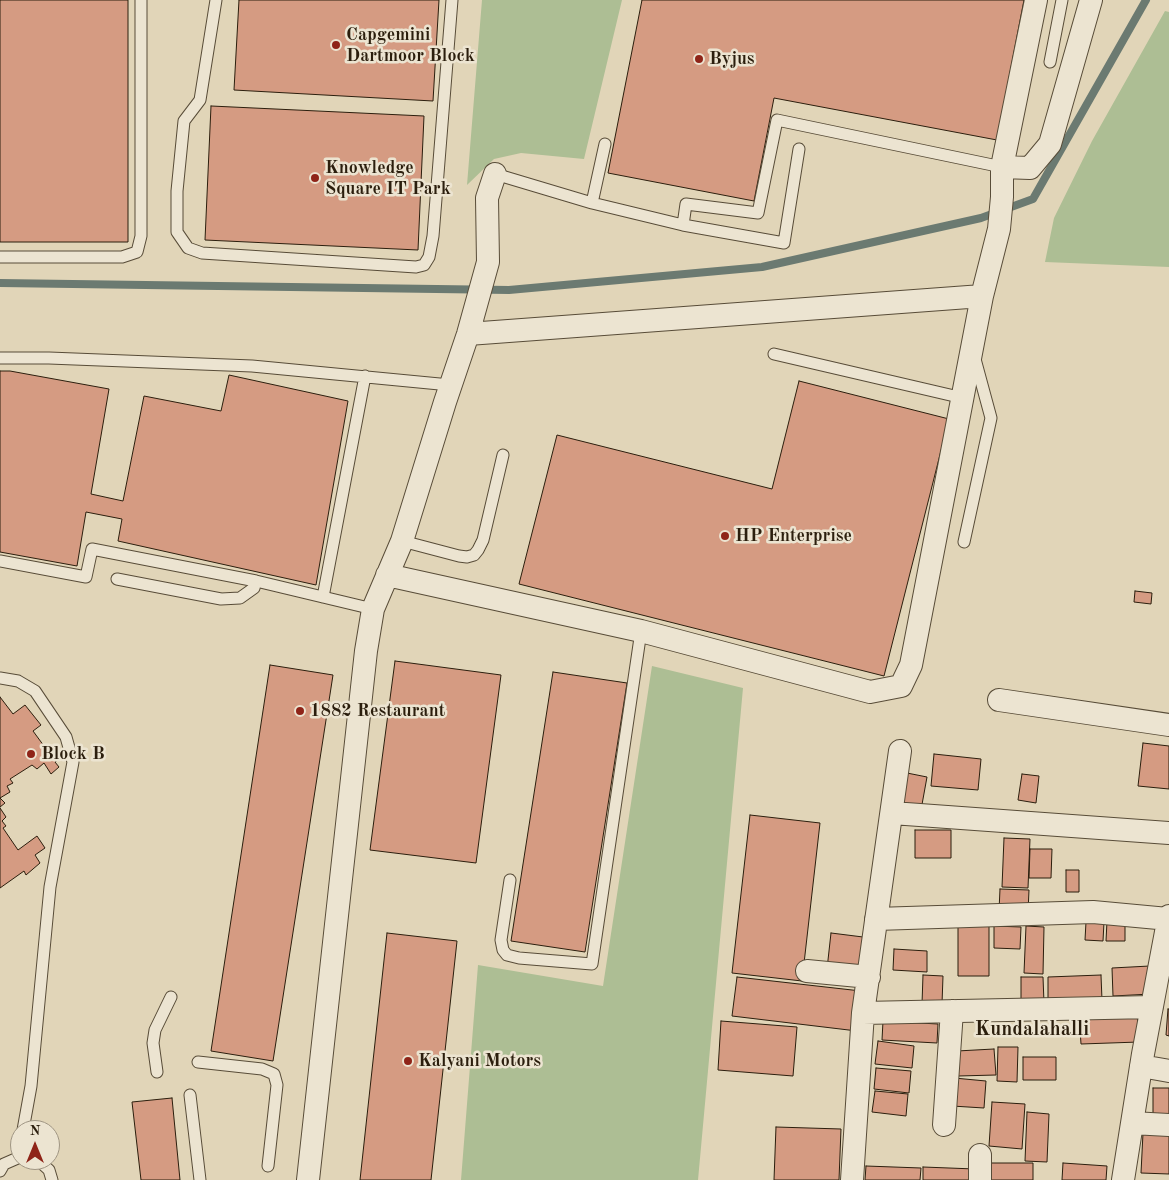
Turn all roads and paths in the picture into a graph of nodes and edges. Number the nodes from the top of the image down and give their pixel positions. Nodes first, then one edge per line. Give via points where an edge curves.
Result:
1 (141, 0) edge
2 (216, 0) edge
3 (452, 0) edge
4 (1036, 0) edge
5 (1062, 0) edge
6 (1091, 0) edge
7 (1050, 62) dead end
8 (605, 144) dead end
9 (799, 148) dead end
10 (1002, 168) junction
11 (495, 174) joint
12 (592, 203) junction
13 (683, 224) junction
14 (0, 257) edge
15 (982, 296) junction
16 (468, 334) junction
17 (972, 350) junction
18 (774, 354) dead end
19 (0, 358) edge
20 (365, 376) junction
21 (450, 385) junction
22 (963, 398) junction
23 (503, 455) dead end
24 (402, 541) junction
25 (964, 542) dead end
26 (0, 561) edge
27 (386, 575) junction
28 (117, 578) dead end
29 (256, 581) junction
30 (323, 598) junction
31 (373, 609) junction
32 (642, 631) junction
33 (0, 678) edge
34 (999, 700) dead end
35 (1169, 725) edge
36 (900, 752) dead end
37 (892, 813) junction
38 (1169, 833) edge
39 (510, 880) dead end
40 (1169, 917) edge
41 (876, 920) junction
42 (807, 971) dead end
43 (869, 977) junction
44 (172, 997) dead end
45 (1158, 1003) edge
46 (952, 1011) junction
47 (863, 1014) junction
48 (198, 1062) dead end
49 (1141, 1066) junction
50 (1169, 1071) edge
51 (157, 1072) dead end
52 (190, 1095) dead end
53 (25, 1120) edge
54 (1132, 1123) junction
55 (944, 1125) dead end
56 (1169, 1125) edge
57 (980, 1155) dead end
58 (10, 1160) edge
59 (268, 1166) dead end
60 (0, 1171) edge
61 (200, 1180) edge
62 (308, 1180) edge
63 (852, 1180) edge
64 (980, 1180) edge
65 (1123, 1180) edge

1 - 14 lane via 141,236 137,252 122,257
2 - 3 lane via 200,100 184,121 177,191 177,232 188,248 202,253 416,267 424,265 429,257 433,236
4 - 10 street
5 - 7 lane
6 - 10 street via 1050,144 1030,168
8 - 12 lane
9 - 13 lane via 784,243
10 - 13 lane via 777,120 758,213 686,204
10 - 15 street via 999,230
11 - 12 lane
11 - 16 street via 487,198 488,262
12 - 13 lane
15 - 16 street
15 - 17 street
16 - 21 street
17 - 22 street
17 - 25 lane via 991,418
18 - 22 lane
19 - 20 lane via 252,366
20 - 21 lane
20 - 30 lane
21 - 24 street
22 - 32 street via 911,665 901,686 870,692
23 - 24 lane via 483,540 474,555 459,556
24 - 27 street
26 - 29 lane via 86,577 92,549
27 - 31 street
27 - 32 street
28 - 29 lane via 221,599 240,598 254,588
29 - 30 lane
30 - 31 lane
31 - 62 street
32 - 39 lane via 592,964 519,958 502,950
33 - 53 lane via 18,681 34,691 66,737 73,762 50,887
34 - 35 street
36 - 37 street
37 - 38 street
37 - 41 street
40 - 41 street via 1093,912
40 - 45 street
41 - 43 street
42 - 43 street
43 - 47 street
44 - 51 lane via 154,1030
45 - 46 street
45 - 49 street
46 - 47 street
46 - 55 street
47 - 63 street
48 - 59 lane via 262,1068 274,1074 277,1084
49 - 50 street
49 - 54 street
52 - 61 lane
54 - 56 street
54 - 65 street
57 - 64 street
58 - 60 lane

